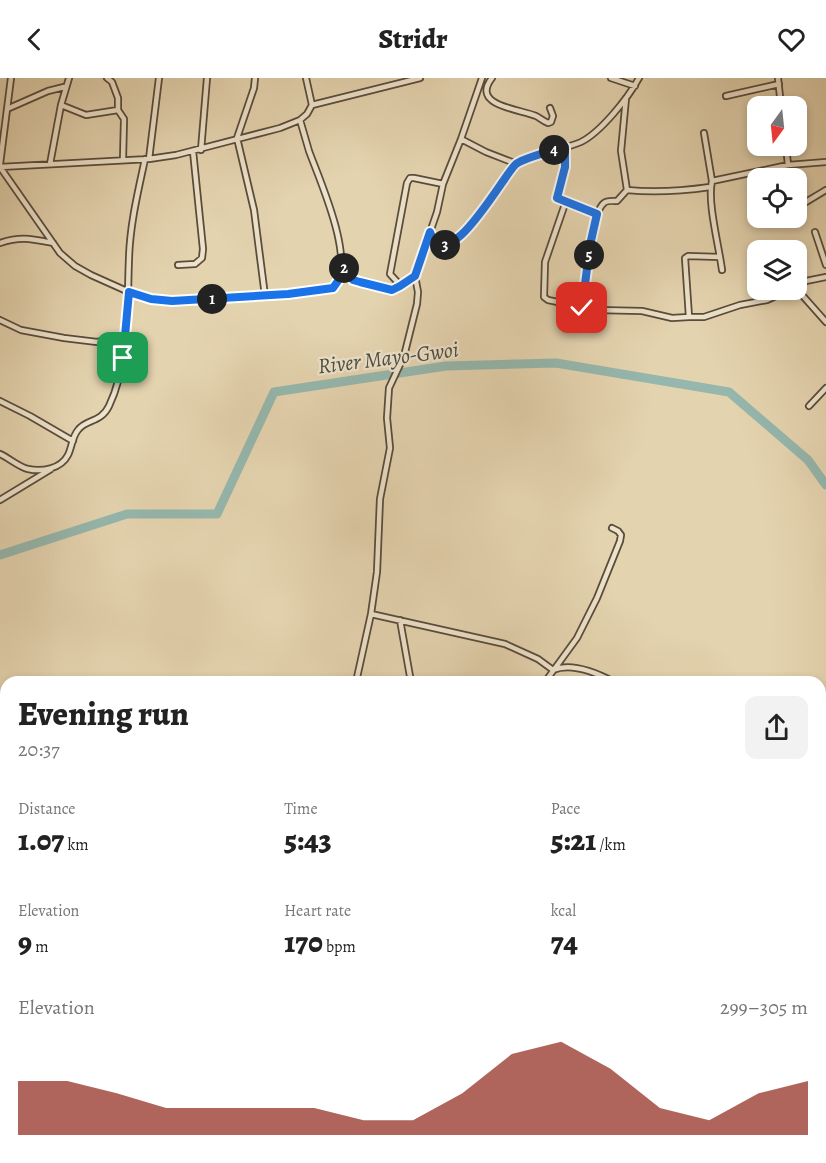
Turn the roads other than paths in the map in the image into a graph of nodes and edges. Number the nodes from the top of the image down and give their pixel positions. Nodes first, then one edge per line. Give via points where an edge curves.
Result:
1 (11, 78) edge
2 (69, 78) edge
3 (107, 78) edge
4 (159, 78) edge
5 (207, 78) edge
6 (255, 78) edge
7 (306, 78) edge
8 (420, 78) edge
9 (482, 78) edge
10 (492, 78) edge
11 (611, 78) edge
12 (639, 78) edge
13 (778, 81) edge
14 (634, 86) junction
15 (64, 87) junction
16 (726, 96) dead end
17 (780, 96) edge
18 (626, 98) junction
19 (61, 105) junction
20 (312, 105) junction
21 (550, 108) dead end
22 (7, 109) junction
23 (118, 110) junction
24 (300, 120) junction
25 (704, 133) dead end
26 (237, 138) junction
27 (461, 139) junction
28 (565, 147) junction
29 (201, 150) junction
30 (193, 151) junction
31 (787, 156) edge
32 (123, 159) junction
33 (147, 159) junction
34 (826, 162) edge
35 (50, 164) junction
36 (517, 164) junction
37 (788, 165) junction
38 (0, 166) edge
39 (712, 181) junction
40 (443, 184) junction
41 (710, 187) junction
42 (627, 190) junction
43 (826, 190) edge
44 (566, 201) junction
45 (807, 201) edge
46 (597, 214) junction
47 (430, 232) junction
48 (815, 232) dead end
49 (0, 243) edge
50 (53, 243) junction
51 (720, 257) junction
52 (178, 265) dead end
53 (342, 265) junction
54 (826, 265) edge
55 (722, 270) dead end
56 (415, 276) junction
57 (826, 277) edge
58 (807, 281) edge
59 (400, 286) junction
60 (129, 292) junction
61 (265, 296) junction
62 (767, 300) edge
63 (806, 300) edge
64 (582, 308) junction
65 (689, 317) junction
66 (0, 320) edge
67 (826, 322) edge
68 (126, 336) junction
69 (826, 388) edge
70 (0, 401) edge
71 (809, 406) dead end
72 (73, 441) junction
73 (0, 454) edge
74 (53, 468) junction
75 (0, 500) edge
76 (612, 528) dead end
77 (371, 614) junction
78 (400, 620) junction
79 (553, 670) junction
80 (357, 676) edge
81 (410, 676) edge
82 (549, 676) edge
83 (601, 676) edge

1 - 22 street
2 - 15 street
3 - 23 street via 118,98
4 - 33 street
5 - 29 street
6 - 26 street
7 - 20 street
8 - 20 street
9 - 27 street
10 - 21 street via 488,95 496,104 535,115 548,123 553,116
11 - 14 street
12 - 14 street
13 - 16 street
13 - 17 street
14 - 18 street
15 - 19 street
15 - 22 street
18 - 28 street via 591,136
18 - 42 street via 621,151
19 - 23 street via 86,115
19 - 35 street
20 - 24 street
22 - 38 street
23 - 32 street via 124,119
24 - 26 street
24 - 53 street via 335,225
25 - 39 street
26 - 29 street
26 - 61 street via 254,210
27 - 36 street
27 - 40 street
28 - 36 street
28 - 44 street via 565,167 557,198
29 - 30 street
30 - 33 street
30 - 52 street via 202,258 195,264
31 - 37 street
32 - 33 street
32 - 35 street
33 - 60 street via 134,210
34 - 37 street
35 - 38 street
36 - 47 street via 455,241 438,244
37 - 39 street
38 - 50 street
39 - 41 street
40 - 47 street
40 - 59 street via 414,178 407,183 391,266 393,279
41 - 42 street via 654,193
41 - 51 street
42 - 46 street via 617,201 603,203
43 - 45 street
44 - 46 street
44 - 64 street via 546,262 544,297
46 - 64 street
47 - 56 street
48 - 54 street
49 - 50 street via 26,238
50 - 60 street via 75,266
51 - 55 street
51 - 65 street via 685,258
53 - 59 street via 353,280 392,290
53 - 61 street via 333,288
56 - 59 street
56 - 77 street via 417,304 387,403 390,448 380,499 379,555
57 - 58 street
60 - 61 street via 172,301
60 - 68 street
62 - 65 street
63 - 67 street
64 - 65 street
66 - 68 street via 21,330 64,338 97,342
68 - 72 street via 109,407 102,416 80,427
69 - 71 street
70 - 72 street
72 - 74 street via 62,463
73 - 74 street via 27,469
74 - 75 street
76 - 79 street via 621,535 619,548 577,638
77 - 78 street
77 - 80 street
78 - 79 street via 505,644
78 - 81 street
79 - 82 street
79 - 83 street via 577,668

